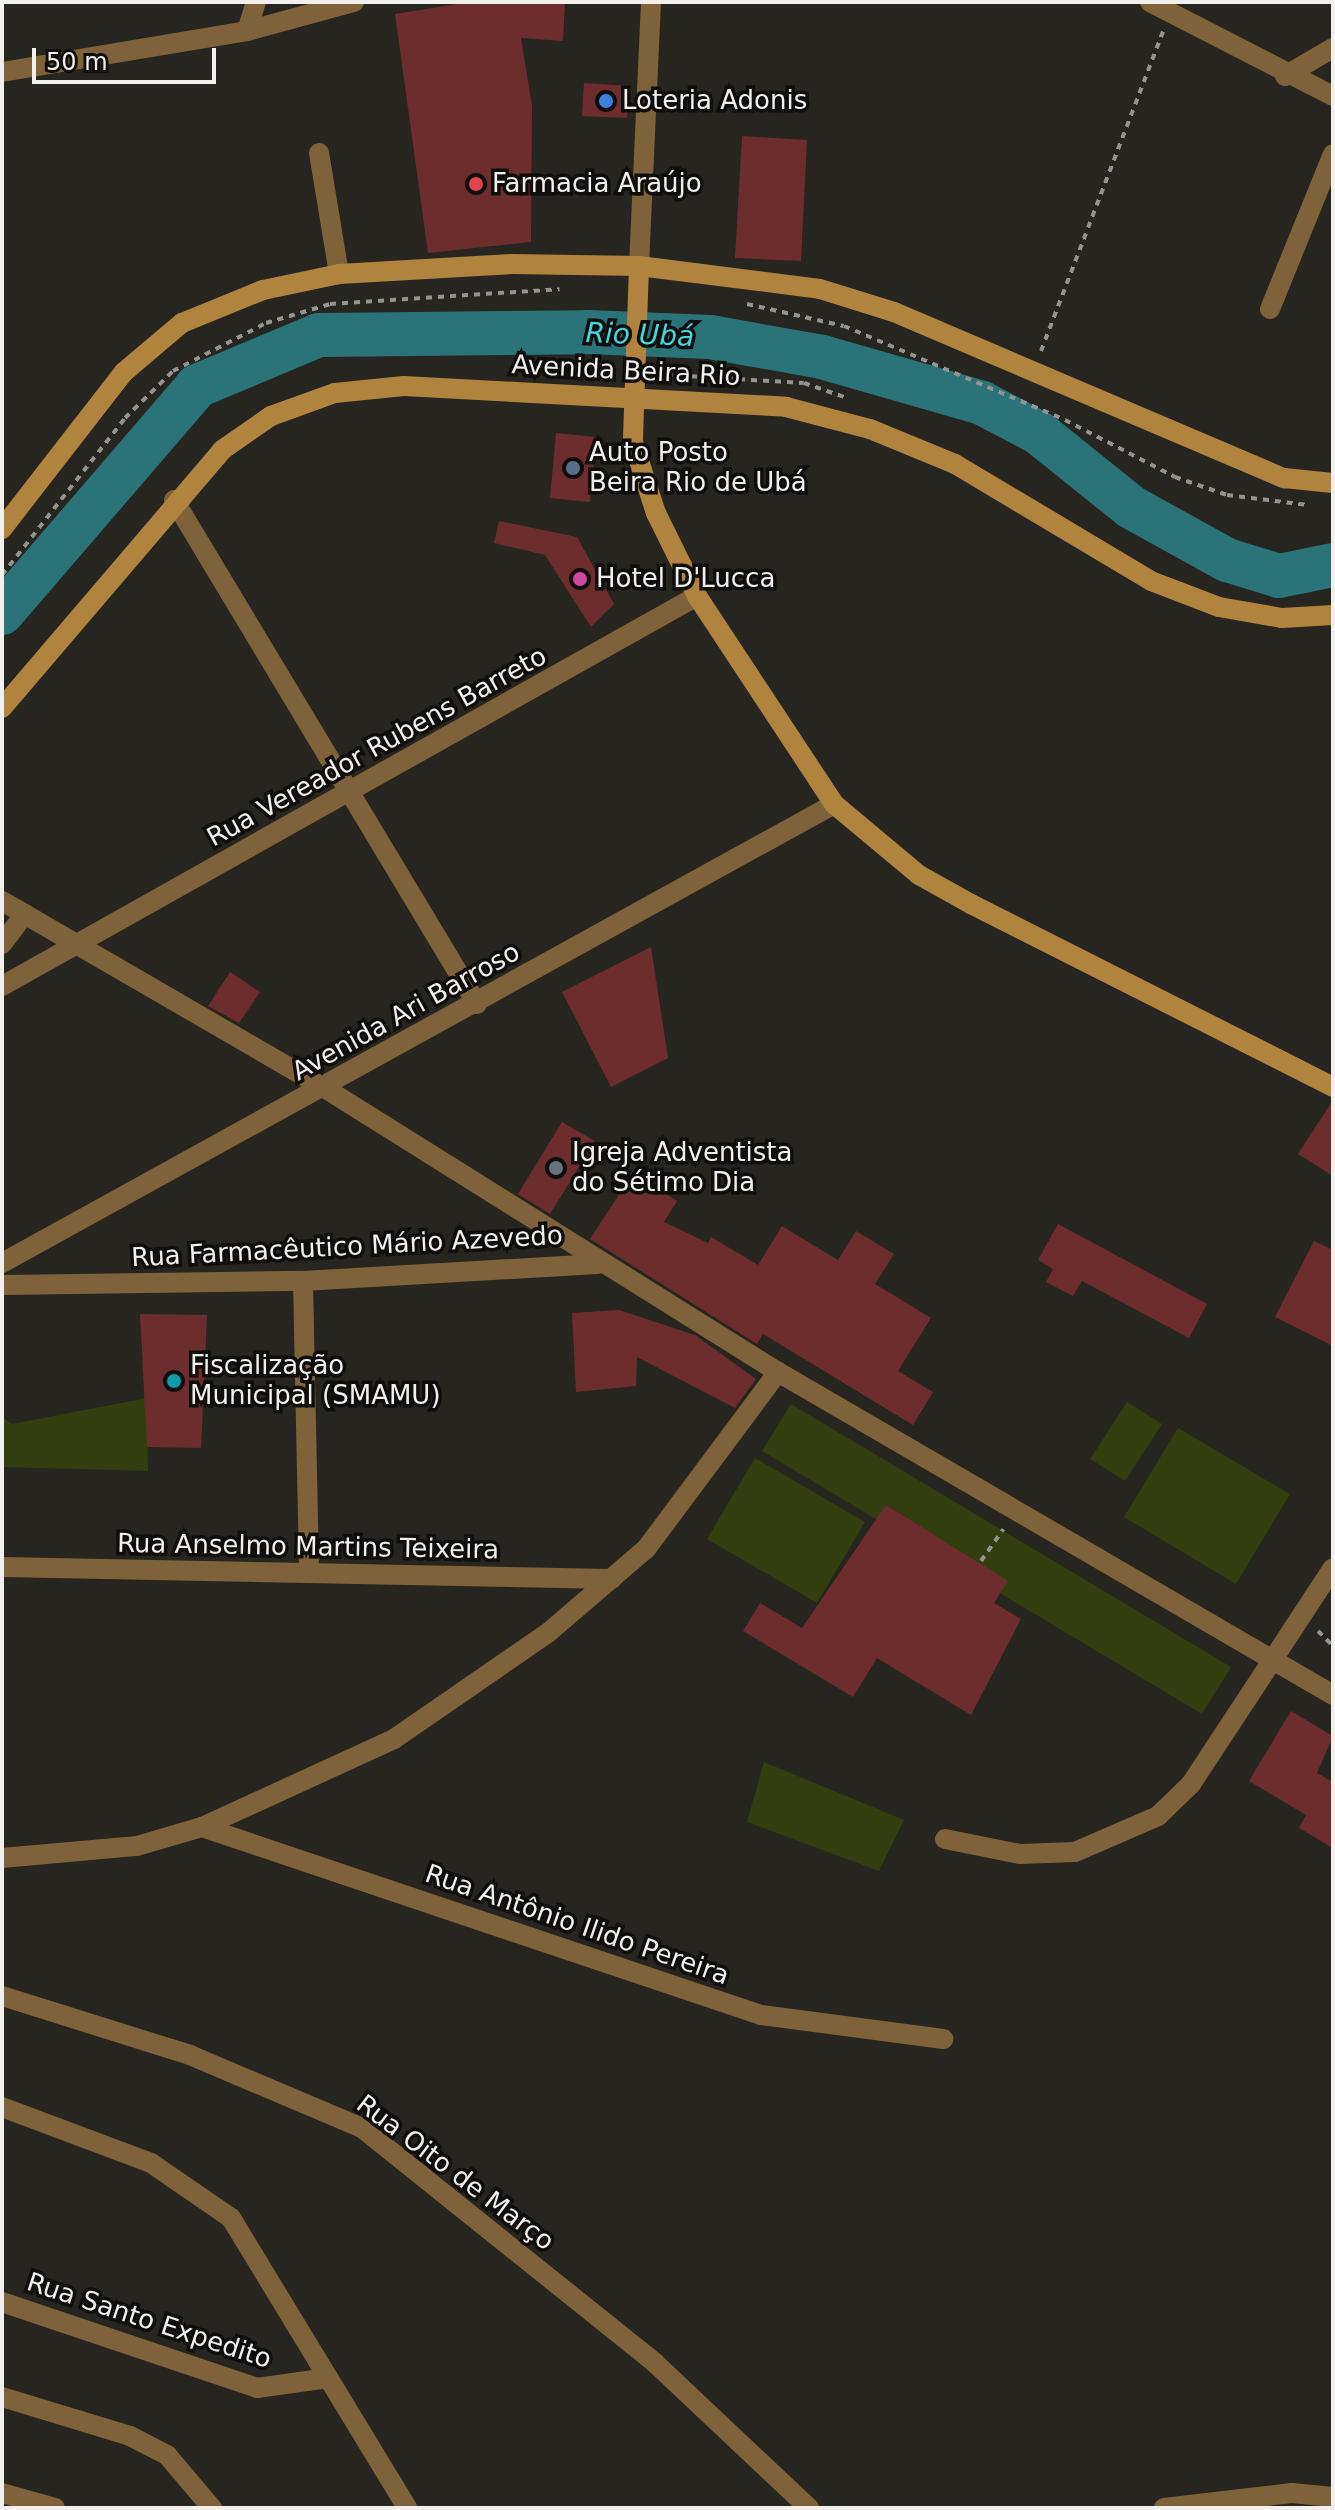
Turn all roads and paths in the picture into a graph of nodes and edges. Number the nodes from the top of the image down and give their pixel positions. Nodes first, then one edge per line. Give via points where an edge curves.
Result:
1 (256, 2) edge
2 (354, 2) edge
3 (651, 2) edge
4 (1150, 2) edge
5 (1170, 14) junction
6 (247, 31) junction
7 (1333, 48) edge
8 (2, 72) edge
9 (1285, 76) junction
10 (1333, 96) edge
11 (319, 153) dead end
12 (1333, 154) edge
13 (639, 266) junction
14 (339, 274) junction
15 (1270, 309) dead end
16 (1032, 375) junction
17 (631, 399) junction
18 (1333, 483) edge
19 (174, 500) junction
20 (2, 529) edge
21 (697, 596) junction
22 (1333, 615) edge
23 (2, 708) edge
24 (350, 794) junction
25 (834, 804) junction
26 (2, 901) edge
27 (25, 914) junction
28 (81, 941) junction
29 (2, 944) edge
30 (2, 986) edge
31 (477, 1004) junction
32 (323, 1087) junction
33 (1333, 1087) edge
34 (2, 1263) edge
35 (598, 1264) junction
36 (303, 1281) junction
37 (2, 1285) edge
38 (778, 1372) junction
39 (1004, 1527) dead end
40 (981, 1561) dead end
41 (2, 1567) edge
42 (1333, 1568) edge
43 (309, 1573) junction
44 (612, 1579) junction
45 (1323, 1623) dead end
46 (1333, 1646) edge
47 (1273, 1657) junction
48 (1333, 1695) edge
49 (202, 1827) junction
50 (945, 1839) dead end
51 (2, 1858) edge
52 (2, 1996) edge
53 (943, 2039) dead end
54 (8, 2111) edge
55 (2, 2302) edge
56 (328, 2378) junction
57 (2, 2397) edge
58 (2, 2493) edge
59 (1333, 2497) edge
60 (55, 2508) edge
61 (212, 2508) edge
62 (407, 2508) edge
63 (809, 2508) edge
64 (1164, 2508) edge

1 - 6 street
2 - 6 street
3 - 13 street
4 - 5 street
5 - 9 street
5 - 16 path
6 - 8 street
7 - 9 street
9 - 10 street
11 - 14 street
12 - 15 street
13 - 14 main road
13 - 16 main road via 820,289 894,312
13 - 17 main road
14 - 20 main road via 263,290 182,323 124,372
16 - 18 main road via 1284,478
17 - 19 main road, Avenida Beira Rio via 404,386 335,393 271,416 222,450
17 - 21 main road via 638,463
17 - 22 main road, Avenida Beira Rio via 786,407 870,429 955,464 1151,581 1219,607 1282,618
19 - 23 main road, Avenida Beira Rio
19 - 24 street
21 - 24 street, Rua Vereador Rubens Barreto
21 - 25 main road
24 - 28 street, Rua Vereador Rubens Barreto
24 - 31 street
25 - 31 street, Avenida Ari Barroso
25 - 33 main road via 919,875
26 - 27 street
27 - 28 street
27 - 29 street
28 - 30 street, Rua Vereador Rubens Barreto
28 - 32 street
31 - 32 street, Avenida Ari Barroso
32 - 34 street, Avenida Ari Barroso
32 - 35 street
35 - 36 street, Rua Farmacêutico Mário Azevedo
35 - 38 street
36 - 37 street, Rua Farmacêutico Mário Azevedo
36 - 43 street
38 - 44 street via 646,1549
38 - 47 street
39 - 40 path
41 - 43 street, Rua Anselmo Martins Teixeira
42 - 47 street
43 - 44 street, Rua Anselmo Martins Teixeira
44 - 49 street via 549,1632 394,1739
45 - 46 path via 1320,1640
47 - 48 street
47 - 50 street via 1191,1784 1140,1827 1075,1852 1020,1854
49 - 51 street via 137,1846
49 - 53 street, Rua Antônio Ilido Pereira via 761,2015
52 - 63 street, Rua Oito de Março via 190,2055 362,2128 655,2363
54 - 56 street via 151,2163 231,2218
55 - 56 street, Rua Santo Expedito via 257,2388
56 - 62 street
57 - 61 street via 130,2436 167,2455
58 - 60 street
59 - 64 street via 1292,2493

